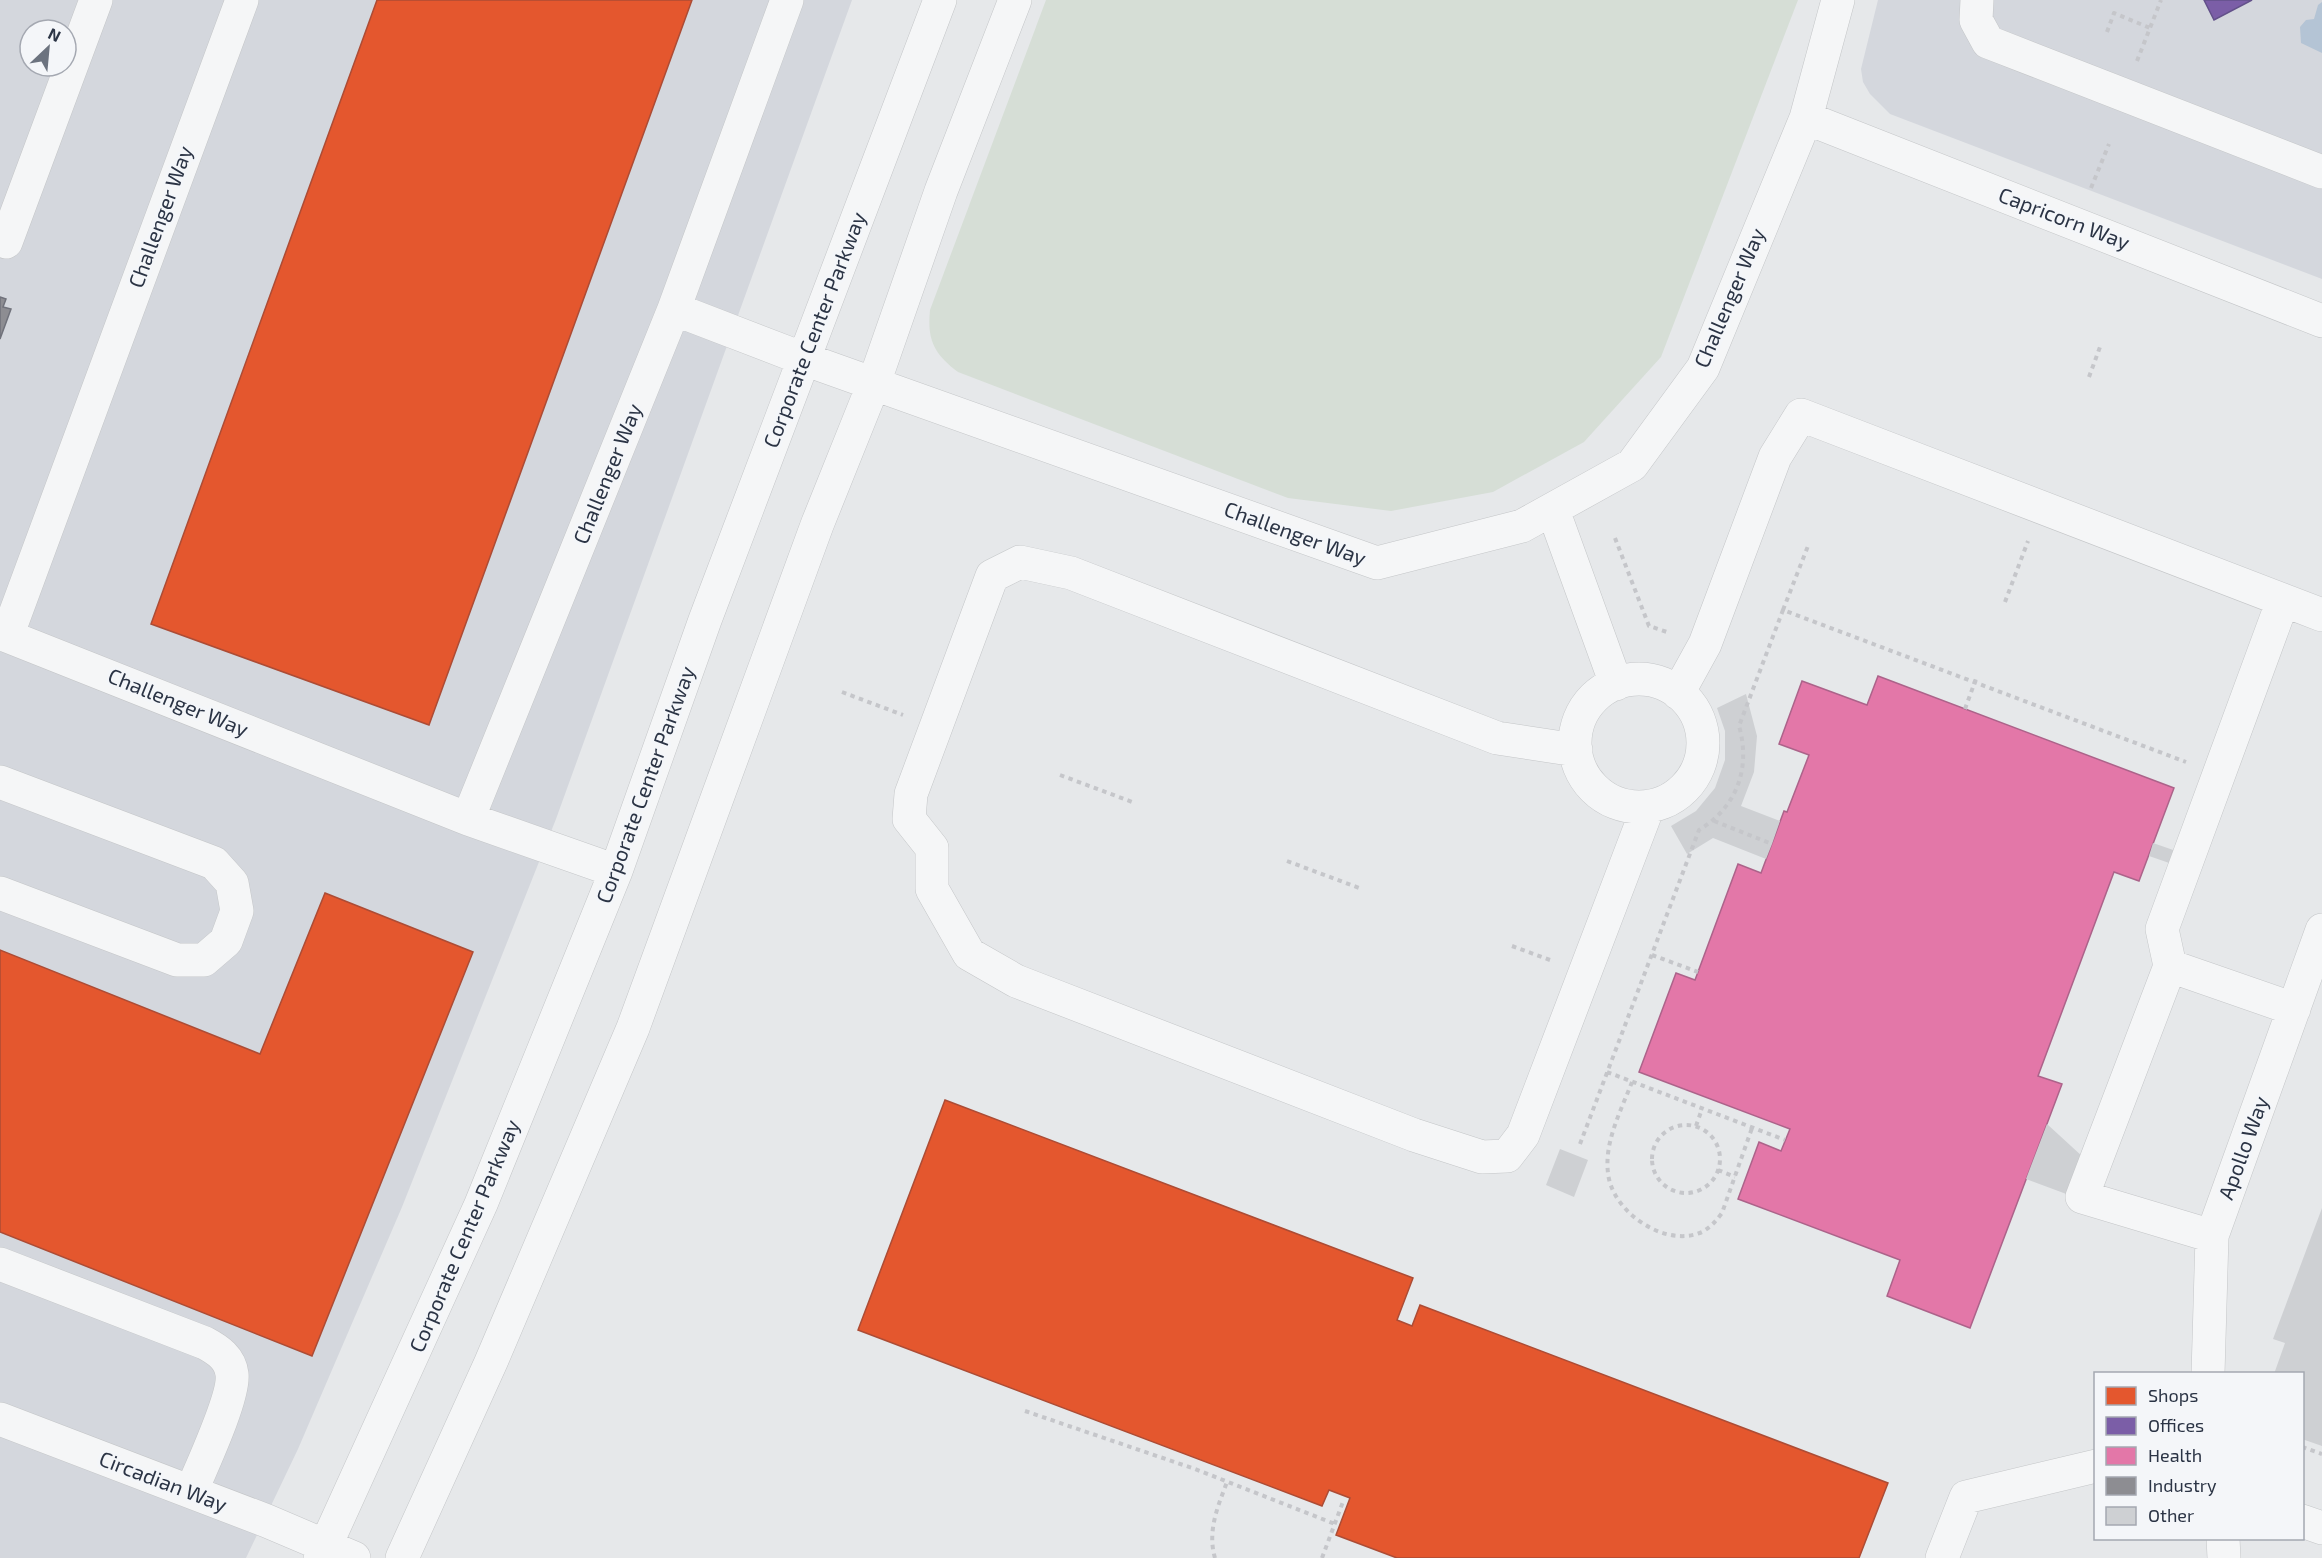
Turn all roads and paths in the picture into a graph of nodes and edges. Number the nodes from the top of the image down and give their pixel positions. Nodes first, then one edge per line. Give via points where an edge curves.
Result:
1 (96, 0) edge
2 (242, 0) edge
3 (787, 0) edge
4 (940, 0) edge
5 (1015, 0) edge
6 (1838, 0) edge
7 (1977, 0) edge
8 (2161, 0) edge
9 (2150, 27) junction
10 (2107, 32) dead end
11 (2136, 64) dead end
12 (1806, 118) junction
13 (2109, 144) dead end
14 (2322, 172) edge
15 (2091, 188) dead end
16 (0, 240) edge
17 (674, 309) junction
18 (2322, 321) edge
19 (2100, 347) dead end
20 (804, 359) junction
21 (2089, 377) dead end
22 (874, 383) junction
23 (1553, 510) junction
24 (1615, 538) dead end
25 (2028, 539) dead end
26 (1808, 546) dead end
27 (2283, 600) junction
28 (2005, 602) dead end
29 (1783, 610) junction
30 (2322, 615) edge
31 (1680, 636) dead end
32 (1755, 663) dead end
33 (1761, 665) junction
34 (1977, 676) dead end
35 (1974, 683) junction
36 (1616, 684) junction
37 (842, 692) dead end
38 (1678, 693) junction
39 (1965, 709) dead end
40 (907, 716) dead end
41 (1576, 750) junction
42 (2195, 766) dead end
43 (1060, 775) dead end
44 (0, 782) edge
45 (1135, 803) dead end
46 (1648, 807) junction
47 (468, 819) junction
48 (1714, 821) junction
49 (1772, 844) dead end
50 (1287, 861) dead end
51 (616, 871) junction
52 (1362, 889) dead end
53 (0, 893) edge
54 (2322, 930) edge
55 (1512, 946) dead end
56 (1652, 955) junction
57 (1558, 964) dead end
58 (2170, 966) junction
59 (1698, 972) dead end
60 (1632, 991) dead end
61 (1637, 993) junction
62 (2294, 1009) junction
63 (1607, 1072) junction
64 (1632, 1082) junction
65 (1702, 1108) junction
66 (1696, 1126) junction
67 (1752, 1128) junction
68 (1785, 1140) dead end
69 (1580, 1144) dead end
70 (1718, 1170) junction
71 (1735, 1177) junction
72 (2212, 1236) junction
73 (0, 1264) edge
74 (2208, 1372) edge
75 (1025, 1411) dead end
76 (0, 1419) edge
77 (2304, 1448) edge
78 (2322, 1454) edge
79 (2094, 1466) edge
80 (1227, 1482) junction
81 (191, 1492) junction
82 (1344, 1499) dead end
83 (2304, 1522) edge
84 (1335, 1524) junction
85 (2322, 1528) edge
86 (2223, 1540) edge
87 (334, 1554) edge
88 (402, 1558) edge
89 (1215, 1558) edge
90 (1322, 1558) edge
91 (1942, 1558) edge
92 (2224, 1558) edge

1 - 16 street via 6,242
2 - 47 street, Challenger Way via 7,636
3 - 17 street, Challenger Way
4 - 20 street, Corporate Center Parkway
5 - 22 street
6 - 12 street, Challenger Way
7 - 14 street via 1976,20 1988,42
8 - 9 path
9 - 10 path via 2114,13
9 - 11 path
12 - 18 street, Capricorn Way
12 - 23 street, Challenger Way via 1703,368 1632,465
13 - 15 path
17 - 20 street, Challenger Way
17 - 47 street, Challenger Way
19 - 21 path
20 - 22 street, Challenger Way
20 - 51 street, Corporate Center Parkway
22 - 23 street, Challenger Way via 1377,563 1522,526
22 - 88 street via 817,525 633,1028 491,1362
23 - 36 street
24 - 31 path via 1650,626
25 - 28 path
26 - 29 path
27 - 30 street
27 - 38 street via 1801,415 1775,457 1705,644
27 - 58 street via 2162,929
29 - 33 path
29 - 35 path
32 - 33 path
33 - 48 path via 1738,726 1743,740 1743,770 1733,798
34 - 35 path
35 - 39 path
35 - 42 path
36 - 38 street via 1638,679 1659,682
36 - 41 street via 1584,710 1577,729
37 - 40 path
38 - 46 street via 1693,708 1702,729 1703,750 1697,771 1685,789 1668,801
41 - 46 street via 1581,770 1608,799 1628,807
41 - 46 street via 1497,738 1071,573 1020,562 992,576 911,794 909,819 932,848 932,889 969,954 1016,981 1414,1135 1482,1157 1507,1156 1523,1135
43 - 45 path
44 - 53 street via 214,863 232,883 237,911 226,941 204,960 177,960
47 - 51 street
48 - 49 path
48 - 56 path via 1699,830
50 - 52 path
51 - 87 street, Corporate Center Parkway
54 - 62 street, Apollo Way
55 - 57 path
56 - 59 path
56 - 61 path
58 - 62 street
58 - 72 street via 2082,1197
60 - 61 path
61 - 63 path
62 - 72 street, Apollo Way
63 - 64 path
63 - 69 path
64 - 65 path
64 - 71 path via 1606,1156 1609,1181 1620,1203 1638,1221 1674,1235 1702,1232 1722,1213
65 - 66 path
65 - 67 path
66 - 70 path via 1714,1140 1719,1151
66 - 70 path via 1685,1124 1665,1131 1653,1149 1653,1171 1666,1187 1688,1194 1710,1184
67 - 68 path
67 - 71 path
70 - 71 path
72 - 74 street, Apollo Way
73 - 81 street via 205,1343 223,1355 232,1374 229,1397
75 - 80 path
76 - 81 street, Circadian Way
77 - 78 path
79 - 91 street via 1966,1497
80 - 84 path
80 - 89 path via 1213,1517
81 - 87 street, Circadian Way
82 - 84 path
83 - 85 street
84 - 90 path
86 - 92 street

